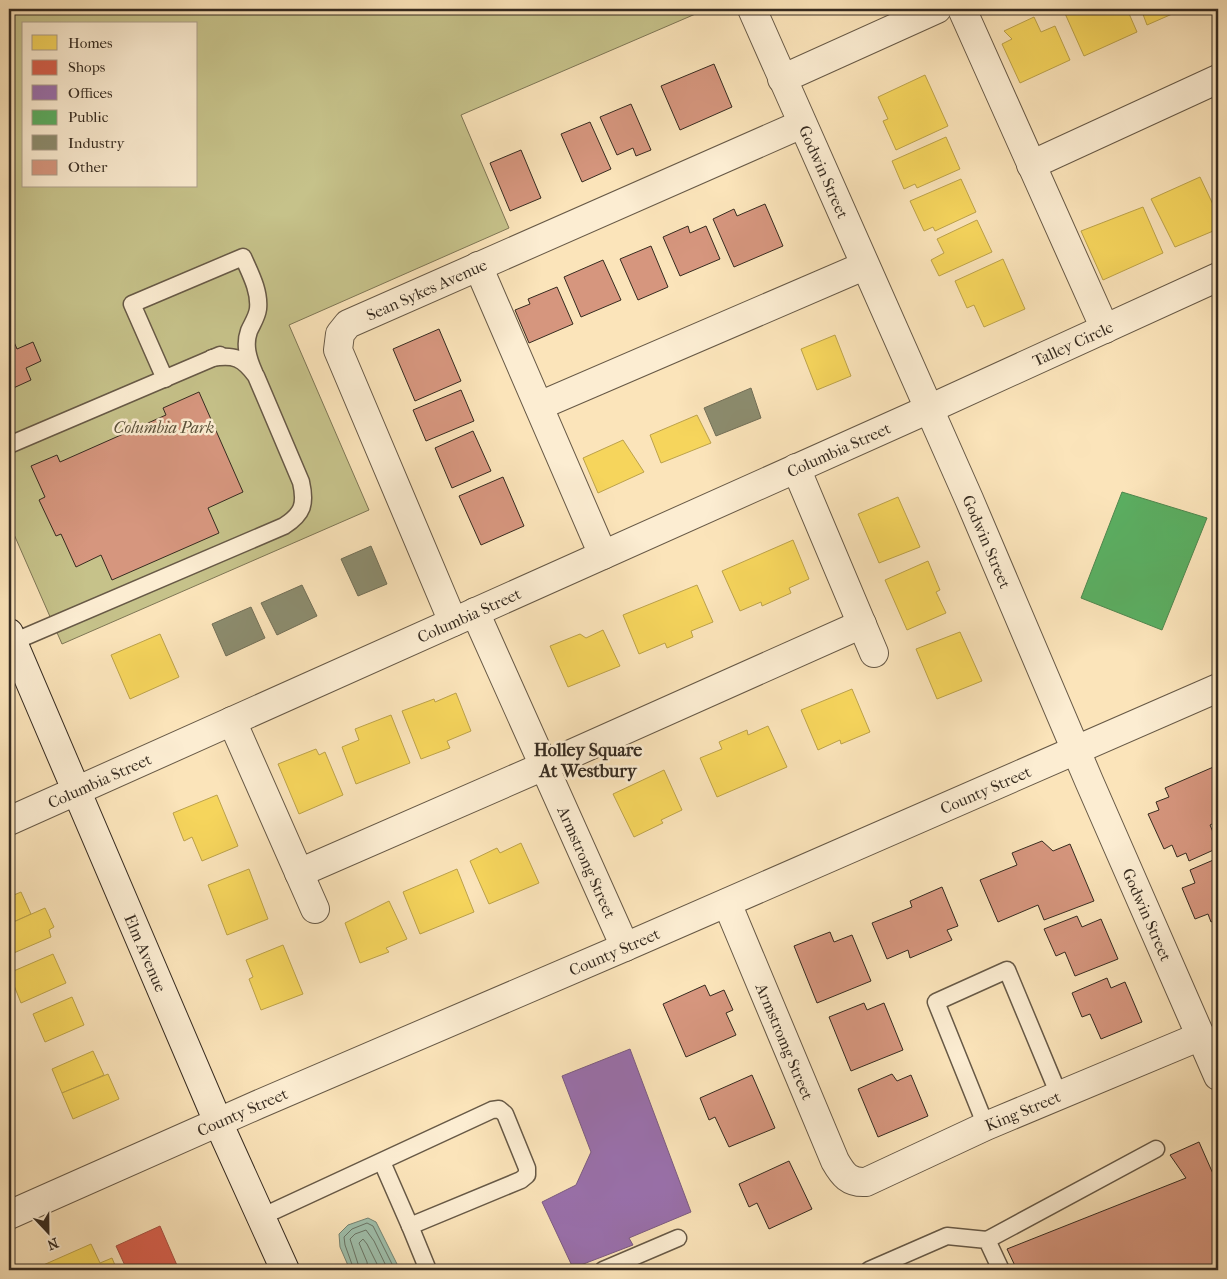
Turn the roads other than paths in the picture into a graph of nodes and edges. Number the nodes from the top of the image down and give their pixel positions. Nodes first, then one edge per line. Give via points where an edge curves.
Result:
1 (752, 9) edge
2 (937, 9) edge
3 (962, 9) edge
4 (782, 79) junction
5 (1218, 79) edge
6 (802, 124) junction
7 (1031, 165) junction
8 (478, 266) junction
9 (864, 266) junction
10 (1218, 277) edge
11 (1105, 329) junction
12 (246, 344) junction
13 (212, 358) junction
14 (256, 376) junction
15 (164, 379) junction
16 (539, 406) junction
17 (929, 409) junction
18 (9, 445) edge
19 (796, 468) junction
20 (603, 555) junction
21 (464, 617) junction
22 (862, 624) junction
23 (11, 638) edge
24 (874, 653) dead end
25 (1218, 688) edge
26 (232, 721) junction
27 (1076, 749) junction
28 (544, 766) junction
29 (76, 790) junction
30 (9, 821) edge
31 (299, 873) junction
32 (727, 903) junction
33 (315, 909) dead end
34 (625, 947) junction
35 (1201, 1036) junction
36 (1218, 1076) edge
37 (1059, 1096) junction
38 (218, 1122) junction
39 (986, 1126) junction
40 (1156, 1148) dead end
41 (382, 1162) junction
42 (847, 1177) joint
43 (9, 1215) edge
44 (261, 1217) junction
45 (410, 1226) junction
46 (678, 1238) dead end
47 (988, 1240) junction
48 (285, 1270) edge
49 (428, 1270) edge
50 (602, 1270) edge
51 (869, 1270) edge
52 (1001, 1270) edge

1 - 4 street, Godwin Street
2 - 4 street
3 - 7 street
4 - 6 street, Godwin Street
5 - 7 street
6 - 8 street, Sean Sykes Avenue
6 - 9 street, Godwin Street
7 - 11 street
8 - 16 street
8 - 21 street, Sean Sykes Avenue via 348,324 340,334 338,350
9 - 16 street
9 - 17 street, Godwin Street
10 - 11 street, Talley Circle
11 - 17 street, Talley Circle
12 - 13 lane
12 - 14 lane
12 - 15 lane via 258,309 257,289 243,257 132,304
13 - 14 lane via 225,355 237,358
13 - 15 lane
14 - 23 lane via 301,482 302,508 295,519
15 - 18 lane
16 - 20 street
17 - 19 street, Columbia Street
17 - 27 street, Godwin Street
19 - 20 street, Columbia Street
19 - 22 street
20 - 21 street, Columbia Street
21 - 26 street, Columbia Street
21 - 28 street, Armstrong Street
22 - 24 street
22 - 28 street
23 - 29 street, Elm Avenue
25 - 27 street, County Street
26 - 29 street, Columbia Street
26 - 31 street
27 - 32 street, County Street
27 - 35 street, Godwin Street
28 - 31 street
28 - 34 street, Armstrong Street
29 - 30 street, Columbia Street
29 - 38 street, Elm Avenue
31 - 33 street
32 - 34 street, County Street
32 - 42 street, Armstromg Street via 835,1161
34 - 38 street, County Street
35 - 36 street, Godwin Street
35 - 37 street, King Street
37 - 39 street, King Street
37 - 39 lane via 1007,970 936,1002
38 - 43 street, County Street
38 - 44 street, Elm Avenue
39 - 42 street, King Street via 866,1182 855,1182
40 - 47 lane
41 - 44 lane
41 - 45 lane
41 - 45 lane via 492,1110 499,1109 504,1114 527,1168 521,1180
44 - 48 street, Elm Avenue
45 - 49 lane
46 - 50 lane
47 - 51 lane via 947,1236
47 - 52 lane

